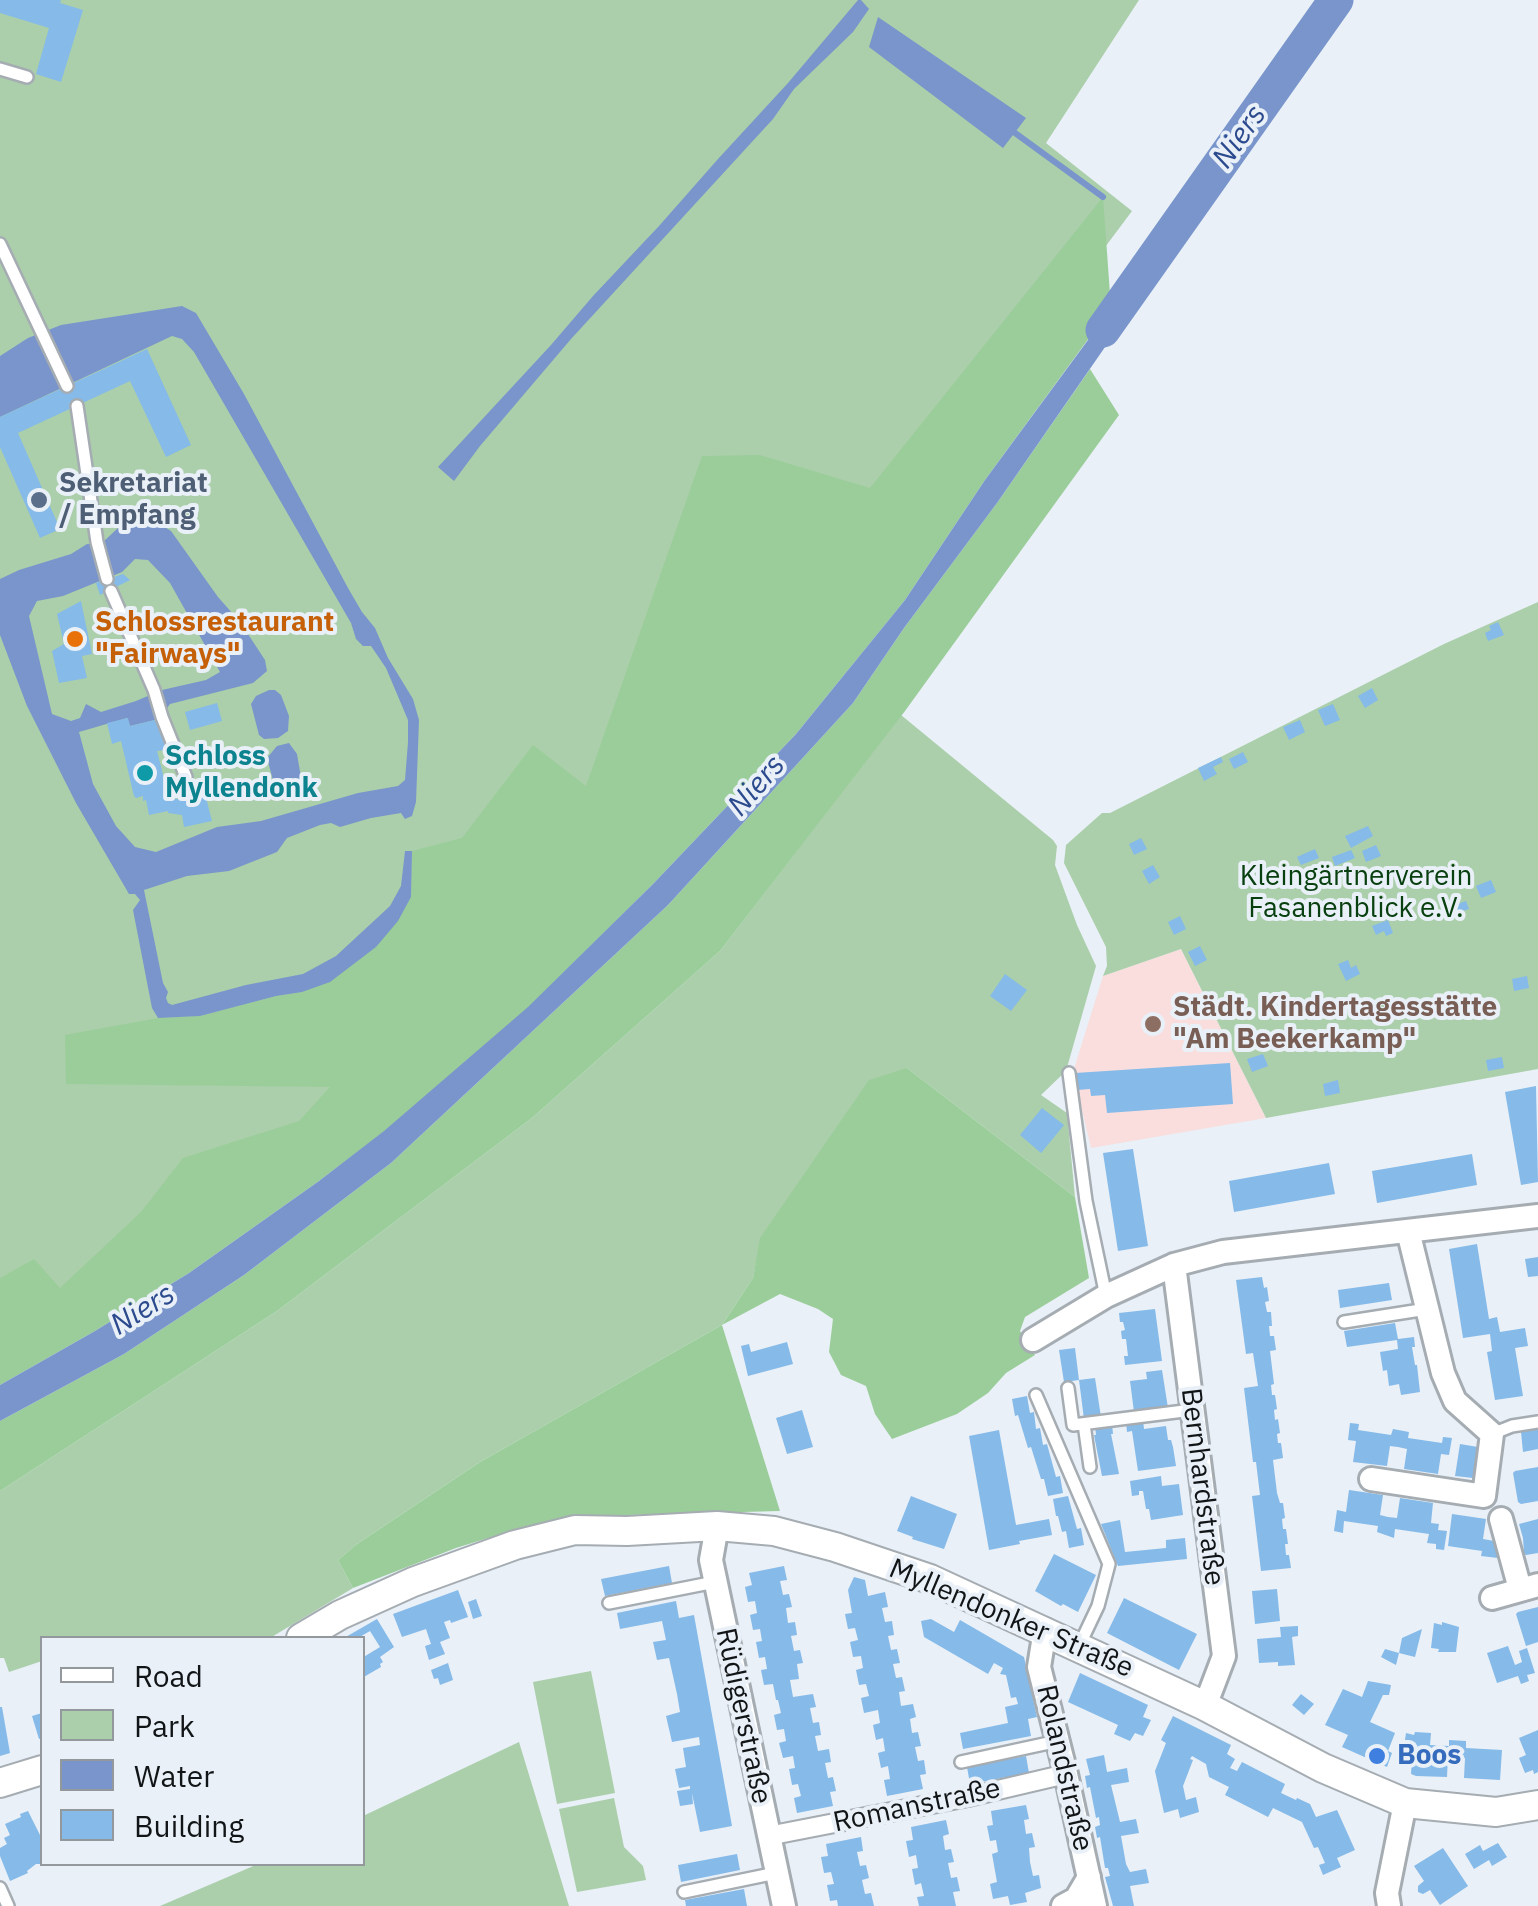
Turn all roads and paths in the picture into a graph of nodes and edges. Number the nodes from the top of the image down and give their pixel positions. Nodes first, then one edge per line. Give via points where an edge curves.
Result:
1 (0, 69) edge
2 (27, 77) dead end
3 (0, 244) edge
4 (67, 386) dead end
5 (76, 406) dead end
6 (186, 777) dead end
7 (1070, 1073) dead end
8 (1538, 1216) edge
9 (1408, 1230) junction
10 (1174, 1265) junction
11 (1106, 1296) junction
12 (1427, 1309) junction
13 (1344, 1322) dead end
14 (1033, 1340) dead end
15 (1068, 1388) dead end
16 (1036, 1395) dead end
17 (1192, 1410) junction
18 (1538, 1422) edge
19 (1084, 1424) junction
20 (1492, 1434) junction
21 (1090, 1467) dead end
22 (1372, 1479) dead end
23 (1484, 1496) junction
24 (1501, 1519) joint
25 (717, 1526) junction
26 (715, 1582) junction
27 (1529, 1587) edge
28 (1492, 1598) dead end
29 (609, 1604) dead end
30 (1045, 1630) junction
31 (304, 1636) edge
32 (1078, 1646) junction
33 (1206, 1706) junction
34 (1058, 1741) junction
35 (961, 1762) dead end
36 (40, 1771) edge
37 (1066, 1774) junction
38 (0, 1783) edge
39 (1405, 1804) junction
40 (1538, 1804) edge
41 (768, 1836) junction
42 (776, 1873) junction
43 (1089, 1877) junction
44 (0, 1888) edge
45 (684, 1892) dead end
46 (8, 1906) edge
47 (784, 1906) edge
48 (1063, 1906) edge
49 (1095, 1906) edge
50 (1388, 1906) edge

1 - 2 lane
3 - 4 lane
5 - 6 lane via 108,583
7 - 11 lane
8 - 9 street
9 - 10 street via 1223,1252
9 - 12 street
10 - 11 street
10 - 17 street, Bernhardstraße
11 - 14 street
12 - 13 lane
12 - 20 street via 1456,1400
15 - 19 lane via 1073,1425
16 - 32 lane via 1109,1564
17 - 19 lane
17 - 33 street, Bernhardstraße via 1224,1656
18 - 20 lane
19 - 21 lane
20 - 23 street
22 - 23 street
23 - 24 lane
24 - 27 street
25 - 26 street, Rüdigerstraße via 710,1560
25 - 30 street, Myllendonker Straße via 774,1532 930,1578
25 - 31 street, Myllendonker Straße via 575,1530 515,1545 413,1582
26 - 29 lane
26 - 41 street, Rüdigerstraße
27 - 28 street
30 - 32 street, Myllendonker Straße
30 - 34 street, Rolandstraße via 1039,1666
32 - 33 street, Myllendonker Straße
33 - 39 street, Myllendonker Straße
34 - 35 lane
34 - 37 street, Rolandstraße
36 - 38 street
37 - 41 street, Romanstraße
37 - 43 street, Rolandstraße
39 - 40 street, Myllendonker Straße via 1496,1812
39 - 50 street
41 - 42 street, Rüdigerstraße
42 - 45 lane
42 - 47 street, Rüdigerstraße
43 - 48 street via 1076,1899
43 - 49 street, Rolandstraße
44 - 46 lane

